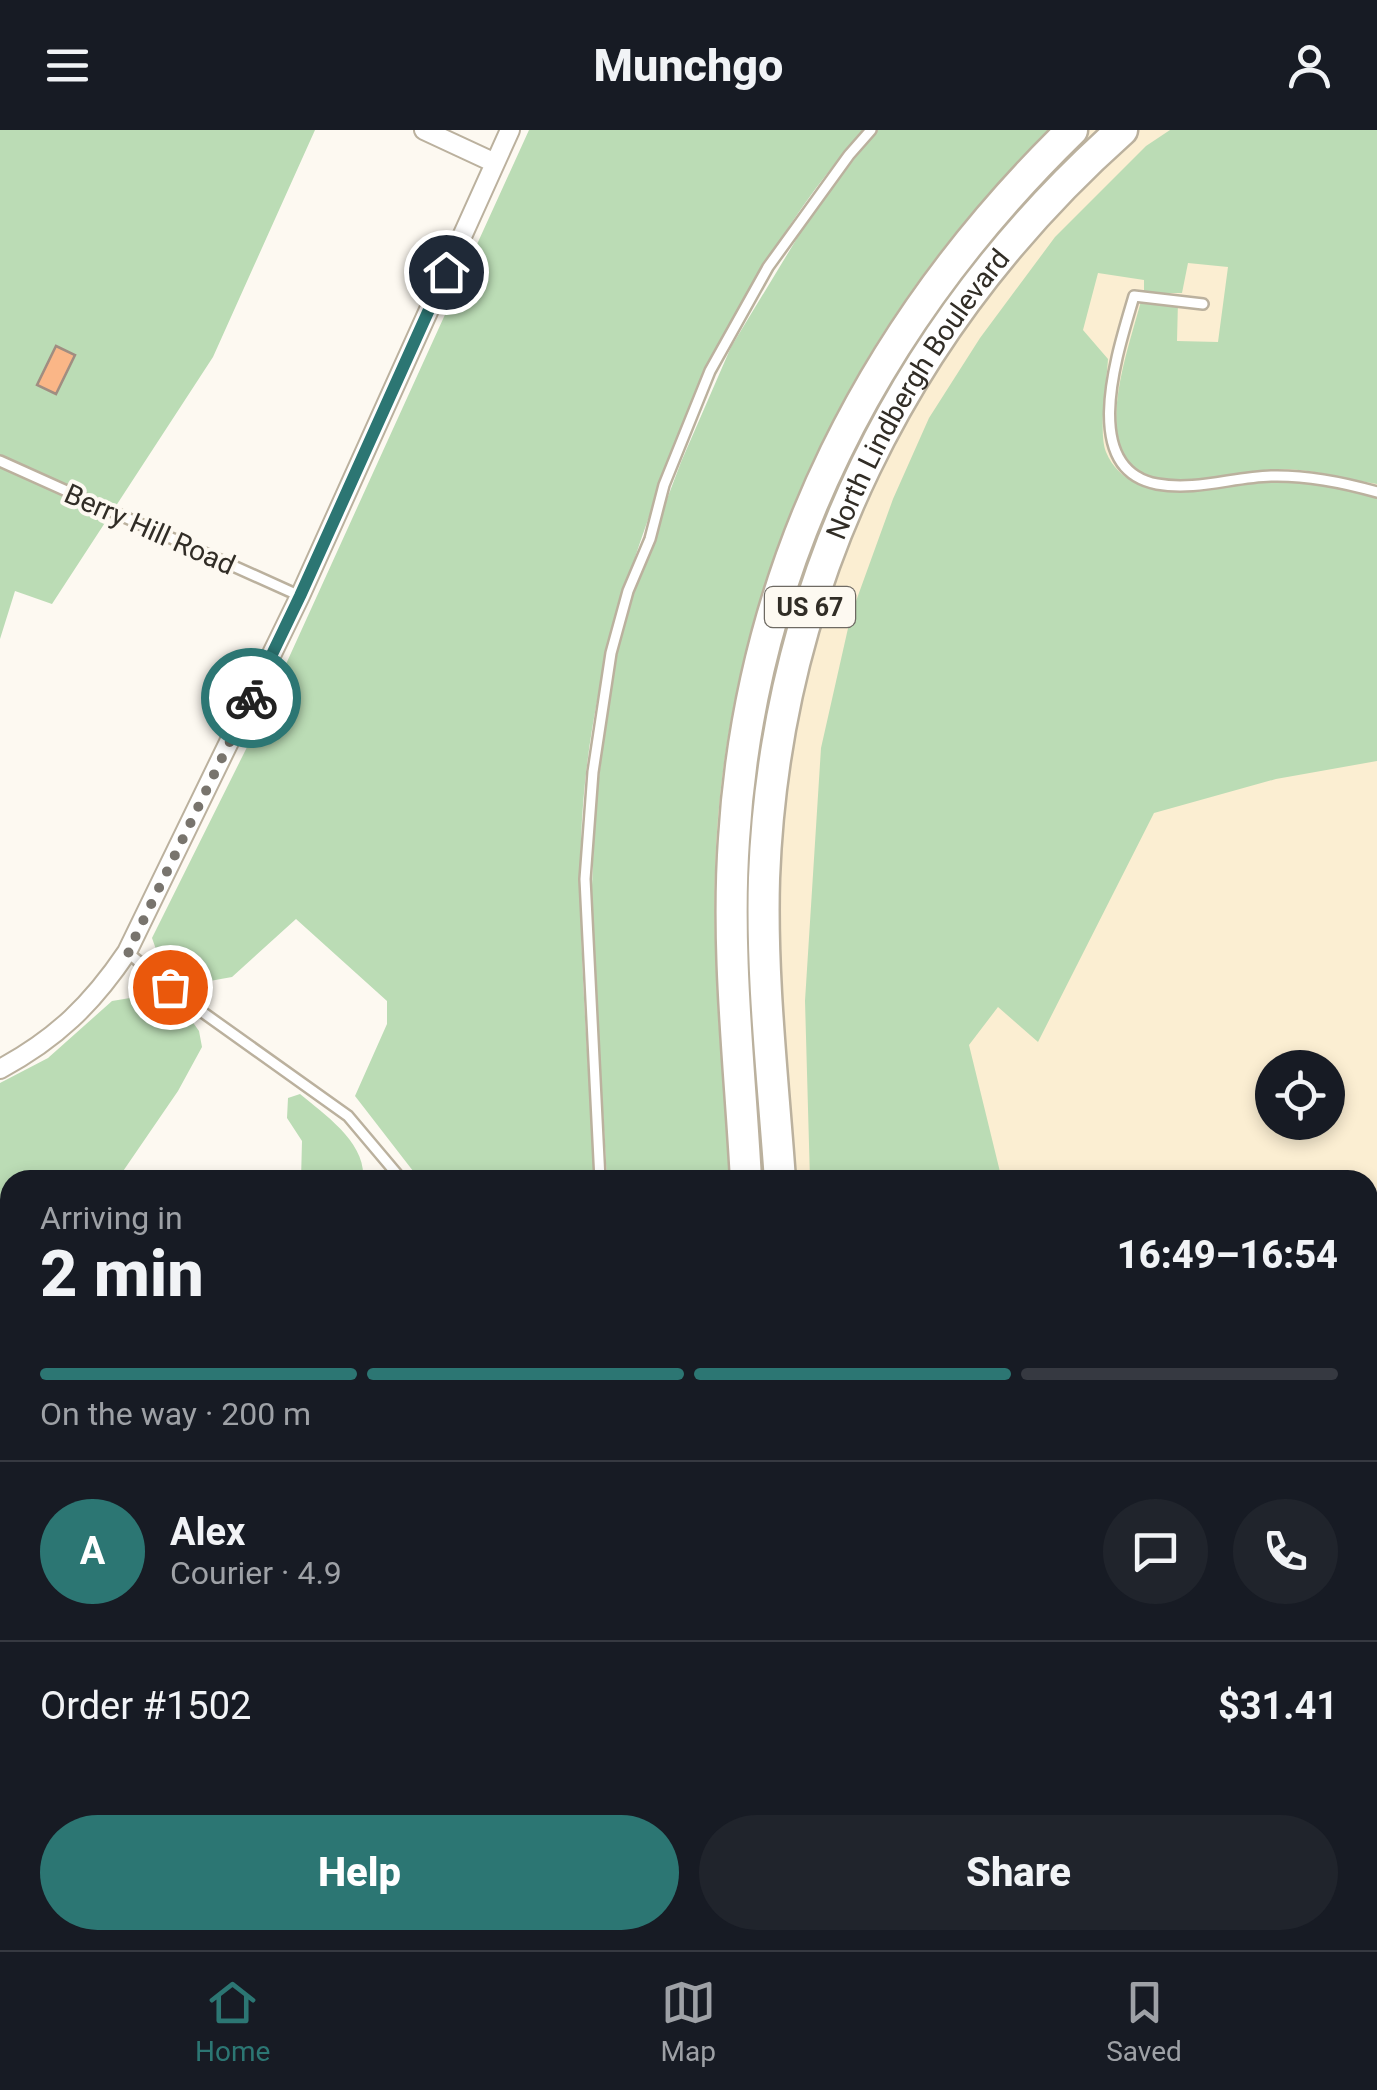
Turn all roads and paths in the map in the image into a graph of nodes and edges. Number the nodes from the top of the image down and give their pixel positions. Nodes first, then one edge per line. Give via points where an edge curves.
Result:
1 (424, 130) edge
2 (510, 130) edge
3 (871, 130) edge
4 (1072, 130) edge
5 (1122, 130) edge
6 (495, 163) junction
7 (1203, 304) dead end
8 (0, 461) edge
9 (1377, 492) edge
10 (300, 596) junction
11 (128, 952) junction
12 (0, 1069) edge
13 (394, 1170) edge
14 (600, 1170) edge
15 (745, 1170) edge
16 (779, 1170) edge

1 - 6 street
2 - 6 street
3 - 14 lane via 768,267 710,372 664,484 611,653 586,879
4 - 15 highway, North Lindbergh Boulevard / US 67 via 991,214 908,323 834,452 784,579 746,728 734,840 732,953
5 - 16 highway, North Lindbergh Boulevard / US 67 via 1009,243 939,336 862,470 813,595 784,707 764,880
6 - 10 street
7 - 9 lane via 1134,296 1115,372 1109,435 1116,457 1134,476 1156,484 1291,476
8 - 10 lane, Berry Hill Road
10 - 11 street
11 - 12 street via 64,1026
11 - 13 lane via 348,1116

